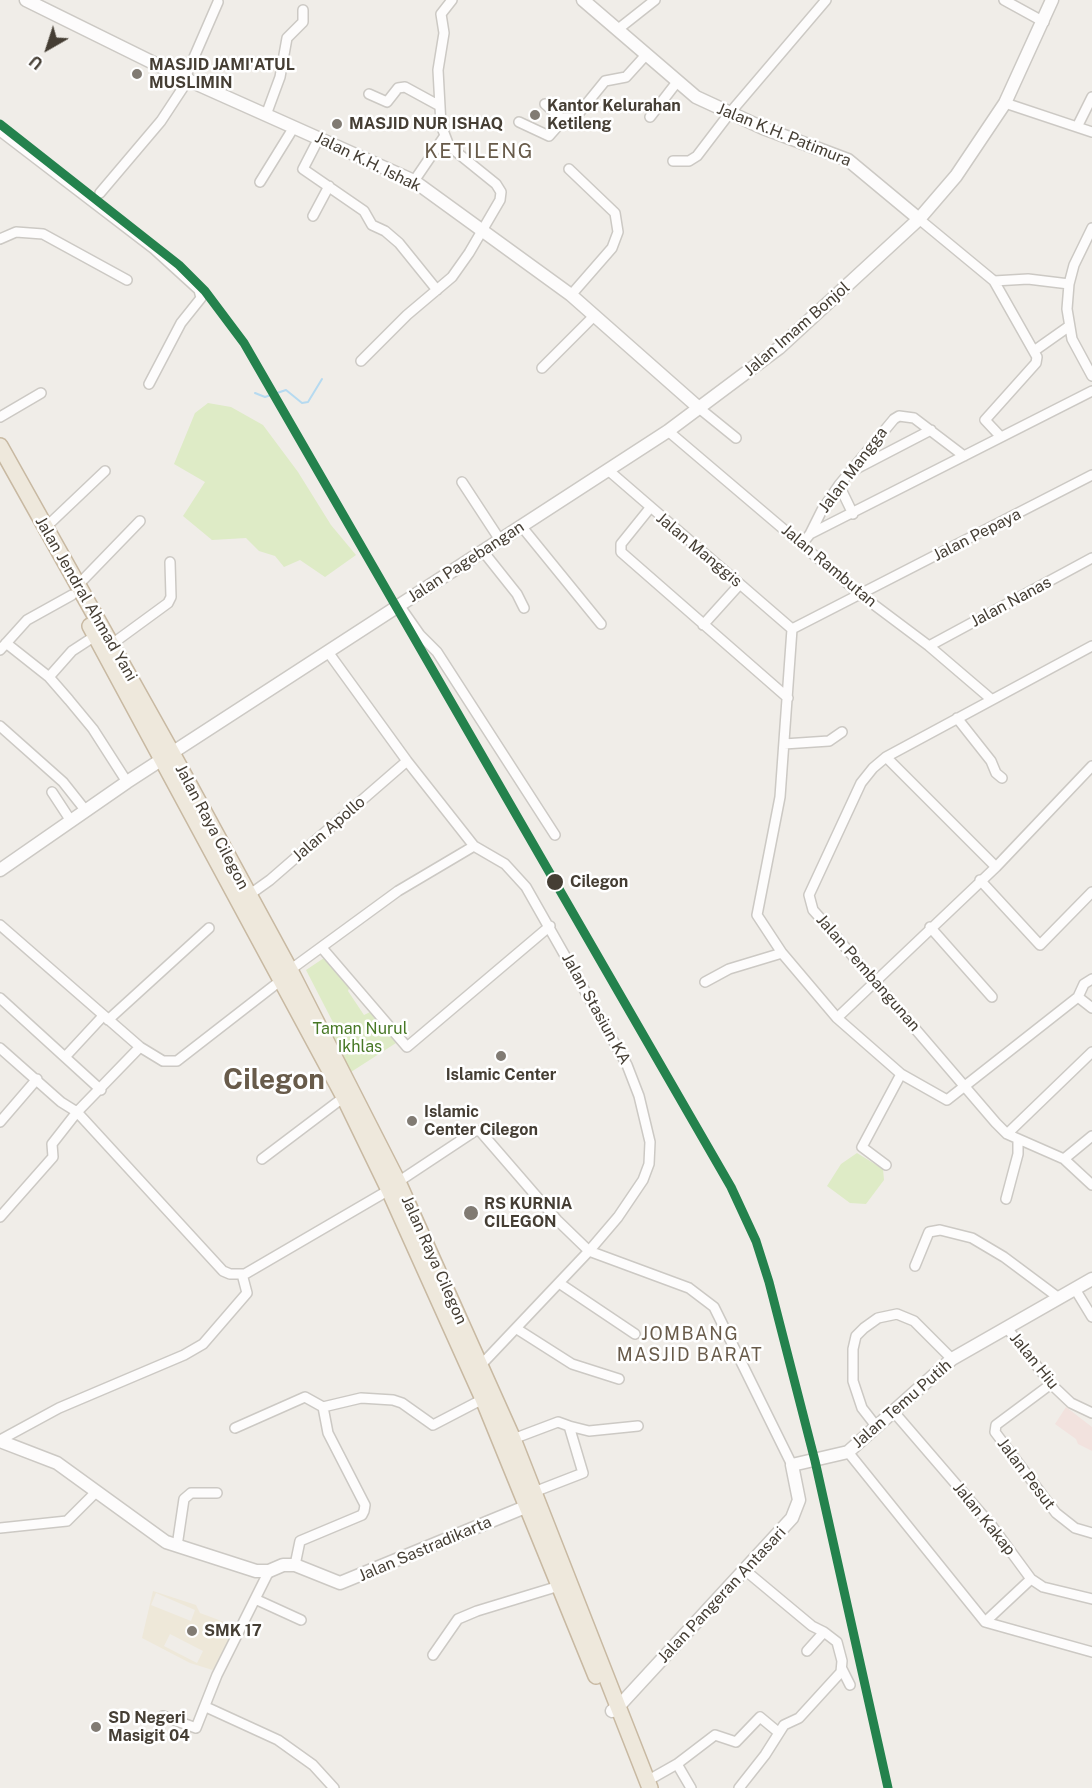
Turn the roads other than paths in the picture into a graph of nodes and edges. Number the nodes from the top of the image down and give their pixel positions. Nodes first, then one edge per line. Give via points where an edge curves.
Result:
1 (26, 0) edge
2 (452, 0) edge
3 (655, 0) edge
4 (826, 0) edge
5 (1004, 0) edge
6 (1052, 0) edge
7 (585, 1) edge
8 (218, 2) dead end
9 (303, 10) dead end
10 (1044, 22) junction
11 (617, 30) junction
12 (645, 56) junction
13 (186, 79) junction
14 (677, 82) junction
15 (369, 94) dead end
16 (1092, 97) edge
17 (1005, 103) junction
18 (545, 104) dead end
19 (438, 105) junction
20 (729, 114) junction
21 (266, 115) junction
22 (650, 117) dead end
23 (564, 119) junction
24 (519, 122) dead end
25 (294, 127) junction
26 (1077, 127) junction
27 (0, 131) edge
28 (1092, 132) edge
29 (444, 137) junction
30 (319, 138) junction
31 (673, 160) dead end
32 (569, 169) dead end
33 (260, 182) dead end
34 (414, 182) junction
35 (329, 186) junction
36 (100, 193) dead end
37 (314, 216) dead end
38 (919, 219) junction
39 (1092, 228) edge
40 (484, 230) junction
41 (0, 239) edge
42 (127, 280) dead end
43 (994, 281) junction
44 (1069, 284) junction
45 (437, 290) junction
46 (571, 295) junction
47 (595, 315) junction
48 (1068, 327) junction
49 (1034, 351) junction
50 (361, 361) dead end
51 (542, 368) dead end
52 (1092, 376) edge
53 (149, 384) dead end
54 (1092, 391) edge
55 (40, 393) dead end
56 (699, 408) junction
57 (0, 417) edge
58 (932, 430) junction
59 (668, 431) junction
60 (1001, 437) junction
61 (736, 438) dead end
62 (0, 446) edge
63 (964, 456) junction
64 (0, 466) edge
65 (608, 470) junction
66 (105, 471) dead end
67 (852, 471) junction
68 (1092, 475) edge
69 (462, 482) dead end
70 (839, 485) junction
71 (650, 508) junction
72 (853, 514) junction
73 (140, 521) dead end
74 (522, 527) junction
75 (45, 528) junction
76 (810, 534) junction
77 (500, 540) junction
78 (802, 544) junction
79 (482, 550) junction
80 (1092, 558) edge
81 (170, 562) dead end
82 (740, 584) junction
83 (75, 590) junction
84 (861, 595) junction
85 (399, 605) junction
86 (524, 608) dead end
87 (601, 624) dead end
88 (703, 625) junction
89 (792, 629) junction
90 (95, 636) junction
91 (112, 644) junction
92 (3, 646) edge
93 (929, 646) junction
94 (1092, 646) edge
95 (328, 652) junction
96 (49, 678) junction
97 (788, 698) junction
98 (991, 699) junction
99 (957, 718) junction
100 (0, 726) edge
101 (842, 732) dead end
102 (784, 744) junction
103 (167, 756) junction
104 (886, 757) junction
105 (407, 761) junction
106 (1092, 766) edge
107 (1002, 778) dead end
108 (127, 782) junction
109 (52, 792) dead end
110 (86, 811) junction
111 (71, 821) junction
112 (555, 835) dead end
113 (474, 846) junction
114 (996, 867) junction
115 (0, 870) edge
116 (980, 880) junction
117 (1092, 892) edge
118 (249, 896) junction
119 (0, 925) edge
120 (550, 926) junction
121 (930, 927) junction
122 (209, 928) dead end
123 (322, 948) junction
124 (782, 953) junction
125 (285, 975) junction
126 (1092, 979) edge
127 (705, 982) dead end
128 (876, 984) junction
129 (992, 997) dead end
130 (1078, 997) junction
131 (0, 998) edge
132 (1092, 1008) edge
133 (837, 1017) junction
134 (106, 1018) junction
135 (316, 1034) junction
136 (140, 1047) junction
137 (0, 1048) edge
138 (1092, 1052) edge
139 (65, 1057) junction
140 (902, 1074) junction
141 (37, 1079) junction
142 (967, 1085) junction
143 (100, 1090) junction
144 (344, 1097) junction
145 (77, 1112) junction
146 (0, 1122) edge
147 (1007, 1134) junction
148 (1092, 1136) edge
149 (1018, 1139) junction
150 (261, 1159) dead end
151 (1065, 1159) junction
152 (886, 1166) dead end
153 (1092, 1185) edge
154 (393, 1186) junction
155 (1006, 1199) dead end
156 (0, 1217) edge
157 (589, 1251) junction
158 (915, 1266) dead end
159 (242, 1274) junction
160 (1092, 1279) edge
161 (559, 1283) junction
162 (1076, 1289) junction
163 (1059, 1298) junction
164 (1092, 1317) edge
165 (1007, 1328) junction
166 (517, 1329) junction
167 (635, 1334) dead end
168 (952, 1359) junction
169 (481, 1365) junction
170 (619, 1379) dead end
171 (1051, 1384) junction
172 (483, 1398) junction
173 (323, 1407) junction
174 (892, 1411) junction
175 (1092, 1413) edge
176 (569, 1426) junction
177 (638, 1426) dead end
178 (876, 1426) junction
179 (235, 1428) dead end
180 (513, 1439) junction
181 (0, 1441) edge
182 (848, 1452) junction
183 (792, 1465) junction
184 (96, 1492) junction
185 (217, 1493) dead end
186 (533, 1500) junction
187 (0, 1528) edge
188 (1092, 1533) edge
189 (177, 1545) junction
190 (295, 1565) junction
191 (269, 1571) junction
192 (746, 1571) junction
193 (1031, 1579) junction
194 (559, 1586) junction
195 (255, 1599) junction
196 (1092, 1599) edge
197 (301, 1620) dead end
198 (985, 1622) junction
199 (824, 1632) junction
200 (807, 1651) dead end
201 (1092, 1652) edge
202 (433, 1655) dead end
203 (842, 1669) junction
204 (850, 1685) dead end
205 (206, 1707) junction
206 (615, 1708) junction
207 (163, 1716) dead end
208 (778, 1732) junction
209 (677, 1764) junction
210 (646, 1786) edge
211 (334, 1788) edge
212 (691, 1788) edge
213 (739, 1788) edge

1 - 13 street, Jalan K.H. Ishak
2 - 19 street via 441,14 444,33
3 - 11 street
4 - 20 street
5 - 10 street
6 - 10 street, Jalan Imam Bonjol
7 - 11 street, Jalan K.H. Patimura
8 - 13 street
9 - 21 street via 303,22 287,38 280,77
10 - 17 street, Jalan Imam Bonjol
11 - 12 street, Jalan K.H. Patimura
12 - 14 street, Jalan K.H. Patimura
12 - 23 street via 626,77 606,81 575,118
13 - 21 street, Jalan K.H. Ishak
13 - 36 street via 161,121
14 - 20 street, Jalan K.H. Patimura
14 - 22 street
15 - 19 street via 387,102 398,88 405,87
16 - 26 street
17 - 26 street
17 - 38 street, Jalan Imam Bonjol via 956,176
18 - 23 street
19 - 29 street
20 - 31 street via 693,160
20 - 38 street, Jalan K.H. Patimura via 848,160
21 - 25 street, Jalan K.H. Ishak
23 - 24 street via 549,136
25 - 30 street, Jalan K.H. Ishak
25 - 33 street
26 - 28 street
27 - 53 street via 154,249 199,290 201,297 181,323
29 - 34 street
29 - 40 street via 453,150 499,188 500,200
30 - 34 street, Jalan K.H. Ishak
30 - 35 street via 303,169
32 - 46 street via 615,213 618,232 612,248
34 - 40 street, Jalan K.H. Ishak
35 - 37 street
35 - 45 street via 364,211 372,225 399,243
38 - 43 street
38 - 56 street, Jalan Imam Bonjol via 779,348
39 - 44 street via 1078,252
40 - 45 street via 460,266
40 - 46 street, Jalan K.H. Ishak
41 - 42 street via 16,232 35,231
43 - 44 street via 1028,279
43 - 49 street
44 - 48 street
45 - 50 street
46 - 47 street, Jalan K.H. Ishak
47 - 51 street
47 - 56 street, Jalan K.H. Ishak
48 - 49 street
48 - 52 street
49 - 60 street via 1038,361 985,420
54 - 60 street
55 - 57 street
56 - 59 street, Jalan Imam Bonjol
56 - 61 street
58 - 63 street, Jalan Mangga
58 - 67 street
58 - 67 street, Jalan Mangga via 914,418 894,419
59 - 65 street, Jalan Pagebangan
59 - 78 street, Jalan Rambutan
60 - 63 street
62 - 75 highway, Jalan Jendral Ahmad Yani
63 - 72 street
64 - 83 highway, Jalan Jendral Ahmad Yani
65 - 71 street, Jalan Manggis
65 - 74 street, Jalan Pagebangan
66 - 75 street
67 - 70 street, Jalan Mangga
68 - 84 street, Jalan Pepaya
69 - 77 street
70 - 72 street
70 - 76 street, Jalan Mangga
71 - 82 street, Jalan Manggis
71 - 88 street via 620,550
72 - 76 street
73 - 83 street
74 - 77 street, Jalan Pagebangan
74 - 87 street
75 - 83 highway, Jalan Jendral Ahmad Yani
76 - 78 street, Jalan Mangga
77 - 79 street, Jalan Pagebangan
78 - 84 street, Jalan Rambutan
79 - 85 street, Jalan Pagebangan
79 - 86 street
80 - 93 street, Jalan Nanas
81 - 91 street via 168,603
82 - 88 street
82 - 89 street, Jalan Manggis
83 - 90 highway, Jalan Jendral Ahmad Yani
83 - 91 highway, Jalan Jendral Ahmad Yani
83 - 92 street via 27,620
84 - 89 street, Jalan Pepaya
84 - 93 street, Jalan Rambutan
85 - 95 street, Jalan Pagebangan
85 - 112 street via 437,652
88 - 97 street
89 - 97 street
90 - 96 street via 72,651
90 - 103 highway, Jalan Jendral Ahmad Yani
91 - 103 highway, Jalan Jendral Ahmad Yani
92 - 96 street
93 - 98 street, Jalan Rambutan
94 - 98 street, Jalan Pembangunan
95 - 103 street, Jalan Pagebangan
95 - 105 street
96 - 108 street via 93,729
97 - 102 street
98 - 99 street, Jalan Pembangunan
99 - 104 street, Jalan Pembangunan
99 - 107 street
100 - 110 street via 63,782
101 - 102 street via 829,741
102 - 124 street via 780,797 757,915
103 - 108 street, Jalan Pagebangan
103 - 118 highway, Jalan Raya Cilegon
103 - 125 highway, Jalan Raya Cilegon
104 - 114 street
104 - 128 street, Jalan Pembangunan via 861,783 809,895 813,910
105 - 113 street
105 - 118 street, Jalan Apollo
106 - 114 street
108 - 110 street, Jalan Pagebangan
109 - 111 street
110 - 111 street, Jalan Pagebangan
111 - 115 street, Jalan Pagebangan
113 - 120 street, Jalan Stasiun KA via 496,857 516,874
113 - 123 street via 398,891
114 - 116 street
116 - 117 street via 1040,945
116 - 121 street
118 - 125 highway, Jalan Raya Cilegon
119 - 134 street
120 - 123 street via 407,1047
120 - 157 street, Jalan Stasiun KA via 627,1065 650,1142 649,1164 643,1180
121 - 128 street
121 - 129 street
122 - 134 street
123 - 125 street
124 - 127 street via 729,969
124 - 133 street
125 - 135 highway, Jalan Raya Cilegon
125 - 136 street via 177,1061 157,1060
126 - 130 street via 1084,984
128 - 133 street
128 - 142 street, Jalan Pembangunan
130 - 132 street
130 - 142 street
131 - 139 street
133 - 140 street
134 - 136 street
134 - 139 street
135 - 144 highway, Jalan Raya Cilegon
135 - 154 highway, Jalan Raya Cilegon
136 - 143 street
137 - 141 street
138 - 147 street
139 - 143 street
140 - 142 street via 944,1099
140 - 152 street via 862,1147
141 - 145 street
141 - 146 street
142 - 147 street, Jalan Pembangunan
143 - 145 street
144 - 150 street
144 - 154 highway, Jalan Raya Cilegon
145 - 156 street via 52,1144 53,1157
145 - 159 street via 223,1271
147 - 149 street, Jalan Pembangunan
148 - 151 street
149 - 151 street, Jalan Pembangunan
149 - 155 street
151 - 153 street, Jalan Pembangunan
154 - 157 street via 480,1131
154 - 159 street
154 - 169 highway, Jalan Raya Cilegon
154 - 172 highway, Jalan Raya Cilegon
157 - 161 street, Jalan Stasiun KA
157 - 183 street via 689,1288 714,1307
158 - 163 street via 929,1232 940,1230 980,1243
159 - 181 street via 248,1293 203,1344 184,1356 59,1408
160 - 162 street, Jalan Temu Putih
161 - 166 street, Jalan Stasiun KA
161 - 167 street
162 - 163 street, Jalan Temu Putih
162 - 164 street
163 - 165 street, Jalan Temu Putih
165 - 168 street, Jalan Temu Putih
165 - 171 street, Jalan Hiu
166 - 169 street, Jalan Stasiun KA
166 - 170 street via 572,1364
168 - 174 street, Jalan Temu Putih
168 - 178 street via 914,1321 897,1314 878,1318 864,1328 856,1336 853,1381 862,1408
169 - 180 highway, Jalan Raya Cilegon
171 - 175 street, Jalan Hiu via 1071,1403
171 - 188 street, Jalan Pesut via 996,1425 995,1432 1056,1513 1075,1528
172 - 173 street via 433,1425 402,1402 384,1398 361,1398
172 - 186 highway, Jalan Raya Cilegon
173 - 179 street via 305,1397
173 - 190 street via 328,1433 365,1505 364,1511 300,1541
174 - 178 street, Jalan Temu Putih
174 - 193 street, Jalan Kakap via 992,1526
176 - 177 street via 589,1431
176 - 180 street via 558,1422
176 - 186 street via 583,1473
178 - 182 street, Jalan Temu Putih
180 - 186 highway, Jalan Raya Cilegon
181 - 184 street via 57,1463
182 - 183 street, Jalan Temu Putih
182 - 198 street
183 - 192 street, Jalan Pangeran Antasari via 799,1500 796,1509
184 - 187 street via 66,1521
184 - 189 street via 157,1537
185 - 189 street via 191,1493 184,1499
186 - 190 street, Jalan Sastradikarta via 345,1582 335,1582
186 - 194 highway, Jalan Raya Cilegon
186 - 206 highway, Jalan Raya Cilegon
189 - 191 street via 256,1571
190 - 191 street
191 - 195 street
192 - 199 street
192 - 206 street, Jalan Pangeran Antasari
193 - 196 street via 1043,1587
193 - 198 street
194 - 202 street via 458,1619
194 - 206 highway, Jalan Raya Cilegon
195 - 197 street
195 - 205 street
198 - 201 street
199 - 200 street
199 - 203 street via 837,1642
203 - 204 street
203 - 208 street via 799,1718
205 - 207 street via 196,1728
205 - 211 street via 278,1740 313,1766
206 - 210 highway, Jalan Raya Cilegon
208 - 209 street via 760,1717 735,1743 714,1736
208 - 213 street
209 - 210 street
209 - 212 street

